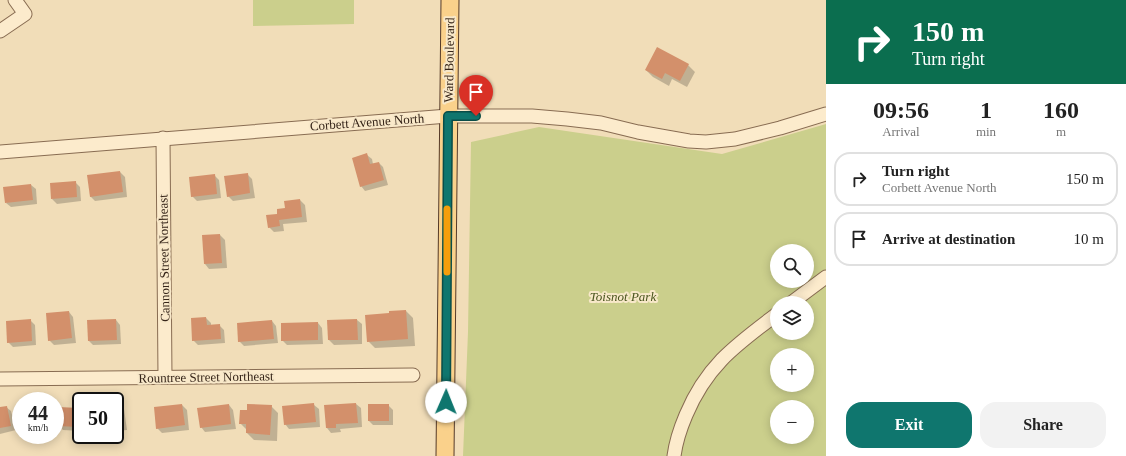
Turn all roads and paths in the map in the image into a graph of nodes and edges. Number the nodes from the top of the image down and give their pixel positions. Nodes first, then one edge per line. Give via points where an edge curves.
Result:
1 (15, 0) edge
2 (450, 0) edge
3 (0, 31) edge
4 (826, 114) edge
5 (448, 116) junction
6 (163, 138) junction
7 (0, 152) edge
8 (826, 277) edge
9 (800, 296) edge
10 (770, 319) edge
11 (413, 375) dead end
12 (165, 377) junction
13 (0, 379) edge
14 (445, 456) edge
15 (674, 456) edge

1 - 3 street via 25,14
2 - 5 main road, Ward Boulevard
4 - 5 street, Corbett Avenue North via 735,139 706,142 567,119 532,116
5 - 6 street, Corbett Avenue North
5 - 14 main road, Ward Boulevard
6 - 7 street, Corbett Avenue North
6 - 12 street, Cannon Street Northeast
8 - 9 street
10 - 15 street via 740,342 701,385 690,405
11 - 12 street, Rountree Street Northeast
12 - 13 street, Rountree Street Northeast

